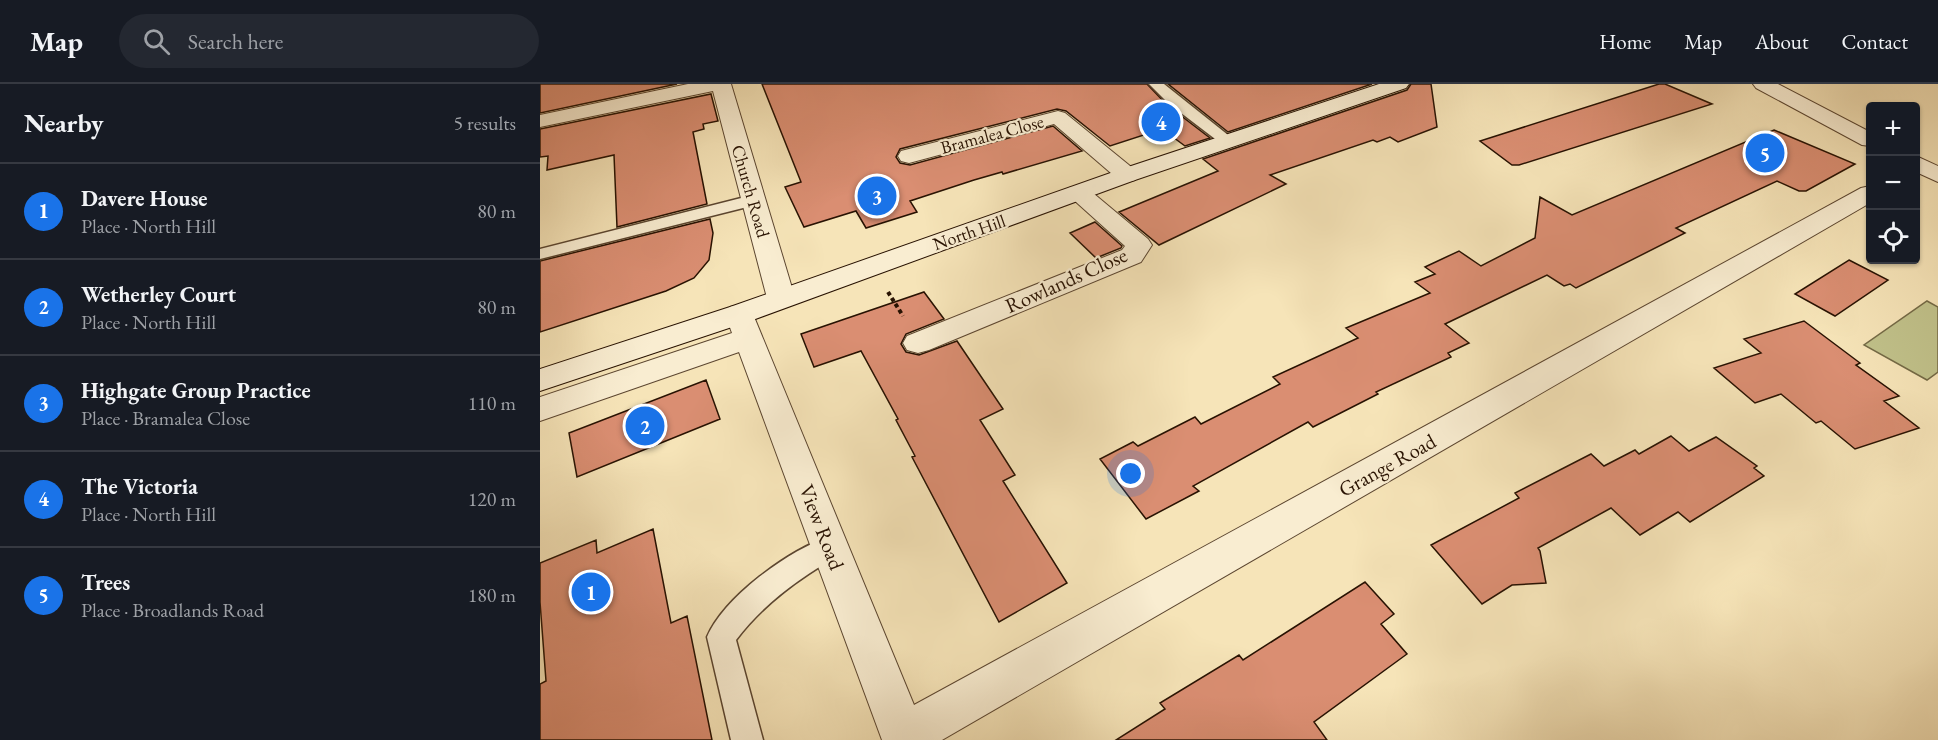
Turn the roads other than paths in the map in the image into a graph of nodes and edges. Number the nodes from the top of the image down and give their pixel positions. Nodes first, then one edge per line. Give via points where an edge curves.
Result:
1 (716, 84) edge
2 (721, 84) edge
3 (1156, 84) edge
4 (1399, 84) edge
5 (1763, 84) edge
6 (540, 121) edge
7 (1866, 138) edge
8 (1228, 142) junction
9 (909, 156) dead end
10 (1127, 175) junction
11 (1078, 193) junction
12 (1866, 195) edge
13 (753, 200) junction
14 (540, 254) edge
15 (781, 298) junction
16 (744, 326) junction
17 (918, 343) road end
18 (540, 380) edge
19 (540, 409) edge
20 (830, 547) junction
21 (904, 738) edge
22 (747, 740) edge

1 - 6 street
2 - 13 street, Church Road
3 - 8 lane
4 - 8 street, North Hill
5 - 7 street
8 - 10 street, North Hill
9 - 10 street, Bramalea Close via 1058,117
10 - 11 street, North Hill
11 - 15 street, North Hill
11 - 17 street, Rowlands Close via 1139,245 1132,256
12 - 21 street, Grange Road
13 - 14 lane
13 - 15 street, Church Road
15 - 16 street, North Hill
16 - 18 street, North Hill
16 - 19 street, North Hill
16 - 20 street, View Road
20 - 21 street, View Road
20 - 22 lane via 765,589 742,609 721,638

